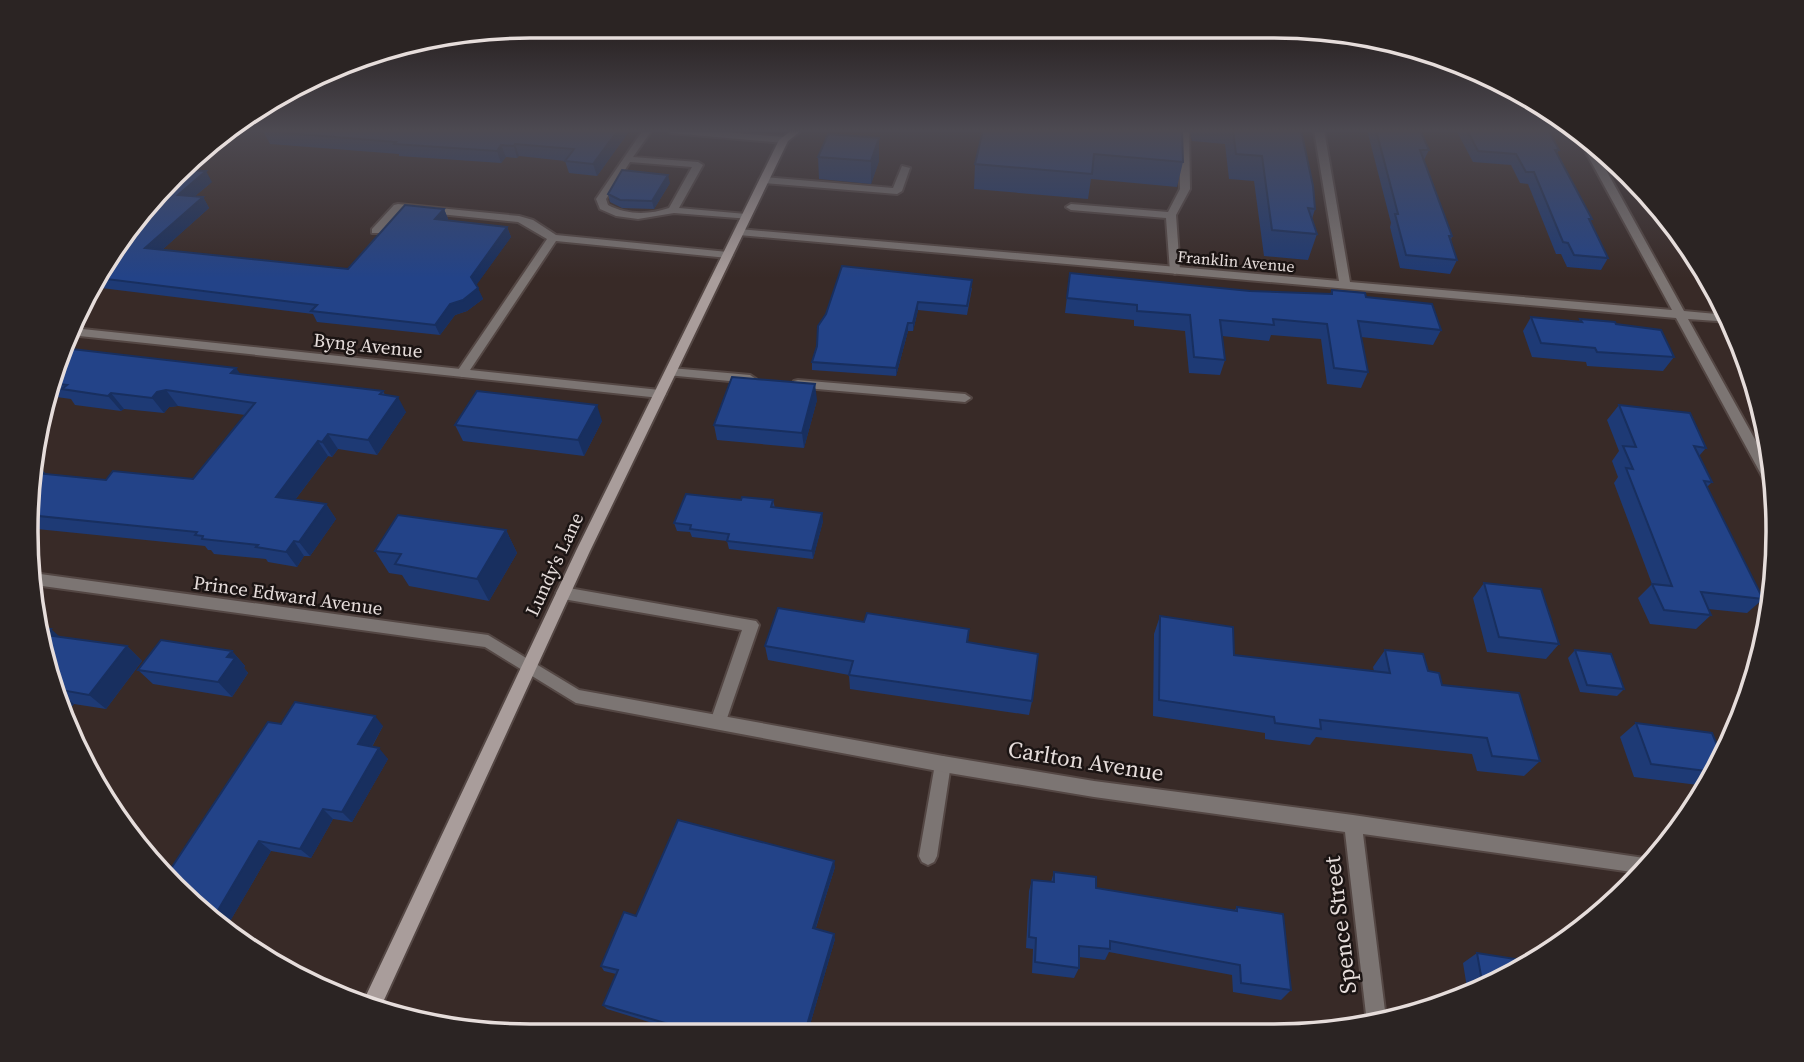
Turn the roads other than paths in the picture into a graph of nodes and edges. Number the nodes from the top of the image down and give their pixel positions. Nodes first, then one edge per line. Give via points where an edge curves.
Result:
1 (614, 180) edge
2 (690, 180) edge
3 (764, 180) joint
4 (901, 180) edge
5 (1185, 180) edge
6 (1327, 180) edge
7 (1606, 180) edge
8 (1071, 207) dead end
9 (673, 210) junction
10 (1171, 215) junction
11 (746, 217) junction
12 (376, 231) dead end
13 (739, 232) junction
14 (553, 237) junction
15 (728, 255) junction
16 (1175, 271) junction
17 (1345, 286) junction
18 (1679, 315) junction
19 (1717, 318) edge
20 (80, 333) edge
21 (671, 372) junction
22 (462, 373) junction
23 (766, 381) edge
24 (779, 382) edge
25 (660, 394) junction
26 (965, 398) dead end
27 (1760, 461) edge
28 (42, 580) edge
29 (564, 593) junction
30 (529, 667) junction
31 (718, 722) junction
32 (943, 764) junction
33 (1353, 823) junction
34 (928, 856) dead end
35 (1636, 864) edge
36 (375, 998) edge
37 (1375, 1013) edge

1 - 9 street via 601,199 604,207 615,213 649,216
2 - 9 street
3 - 4 street via 897,191
3 - 11 main road, Lundy's Lane
5 - 10 street via 1185,189
6 - 17 street
7 - 18 street
8 - 10 street
9 - 11 street
10 - 16 street
11 - 13 main road, Lundy's Lane
12 - 14 street via 398,207 524,220
13 - 15 main road, Lundy's Lane
13 - 16 street, Franklin Avenue
14 - 15 street
14 - 22 street
15 - 21 main road, Lundy's Lane
16 - 17 street, Franklin Avenue
17 - 18 street, Franklin Avenue
18 - 19 street, Franklin Avenue
18 - 27 street
20 - 22 street, Byng Avenue
21 - 23 street
21 - 25 main road, Lundy's Lane
22 - 25 street, Byng Avenue
24 - 26 street
25 - 29 main road, Lundy's Lane
28 - 30 street, Prince Edward Avenue via 488,641
29 - 30 main road, Lundy's Lane
29 - 31 street via 751,625
30 - 31 street, Carlton Avenue via 576,696
30 - 36 main road, Lundy's Lane
31 - 32 street, Carlton Avenue
32 - 33 street, Carlton Avenue
32 - 34 street
33 - 35 street, Carlton Avenue
33 - 37 street, Spence Street

